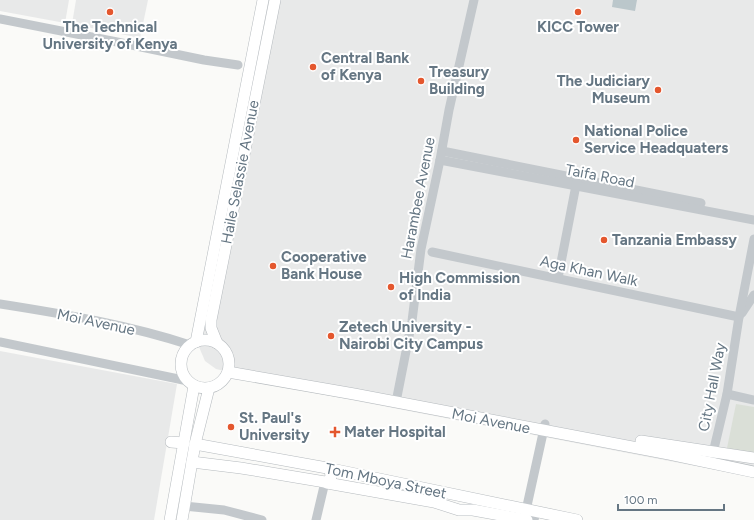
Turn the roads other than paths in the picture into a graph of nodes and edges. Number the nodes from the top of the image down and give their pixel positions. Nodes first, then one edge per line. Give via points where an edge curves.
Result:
1 (263, 0) edge
2 (274, 0) edge
3 (474, 0) edge
4 (0, 19) edge
5 (252, 58) junction
6 (238, 65) junction
7 (249, 75) junction
8 (441, 156) junction
9 (576, 182) junction
10 (754, 214) edge
11 (754, 220) edge
12 (754, 239) edge
13 (432, 252) dead end
14 (558, 278) junction
15 (754, 295) edge
16 (0, 304) edge
17 (739, 317) junction
18 (0, 342) edge
19 (193, 343) junction
20 (217, 343) junction
21 (229, 368) junction
22 (191, 383) junction
23 (209, 388) junction
24 (727, 394) junction
25 (397, 399) junction
26 (754, 400) edge
27 (544, 427) junction
28 (171, 442) dead end
29 (190, 444) junction
30 (712, 457) junction
31 (754, 458) edge
32 (192, 462) junction
33 (315, 466) junction
34 (330, 468) junction
35 (754, 472) edge
36 (312, 480) junction
37 (326, 482) junction
38 (184, 506) junction
39 (529, 517) edge
40 (170, 520) edge
41 (182, 520) edge
42 (262, 520) edge
43 (316, 520) edge
44 (577, 520) edge

1 - 5 main road, Haile Selassie Avenue
2 - 20 main road, Haile Selassie Avenue via 211,320 211,328
3 - 8 street, Harambee Avenue
4 - 6 street
5 - 6 street
5 - 7 main road, Haile Selassie Avenue
6 - 7 street
7 - 19 main road, Haile Selassie Avenue
8 - 9 street, Taifa Road
8 - 25 street, Harambee Avenue via 421,249 412,321
9 - 10 street, Taifa Road
9 - 11 street, Taifa Road
9 - 14 street
12 - 17 street, City Hall Way
13 - 14 street, Aga Khan Walk
14 - 17 street, Aga Khan Walk
15 - 17 street, City Hall Way
16 - 19 street, Moi Avenue via 63,314
17 - 24 street, City Hall Way
18 - 22 street
19 - 20 main road
19 - 22 main road, Haile Selassie Avenue via 186,350 181,362 182,369
20 - 21 main road, Haile Selassie Avenue via 227,353
21 - 23 main road via 222,382
21 - 25 main road, Moi Avenue
22 - 23 main road
22 - 29 main road
23 - 29 main road
24 - 26 street
24 - 30 street, City Hall Way
25 - 27 main road, Moi Avenue
27 - 30 main road, Moi Avenue via 688,457
27 - 39 street
28 - 29 main road
29 - 32 main road
29 - 33 main road, Tom Mboya Street
29 - 40 main road
30 - 31 main road, Moi Avenue
30 - 35 main road, Moi Avenue
32 - 36 main road, Tom Mboya Street
32 - 38 main road
33 - 34 main road, Tom Mboya Street
33 - 36 main road via 310,476
34 - 37 main road via 331,477
34 - 39 main road, Tom Mboya Street
36 - 37 main road, Tom Mboya Street
37 - 39 main road, Tom Mboya Street via 434,502 459,510
37 - 43 street
38 - 41 main road
38 - 42 street via 224,510
39 - 44 main road, Tom Mboya Street

